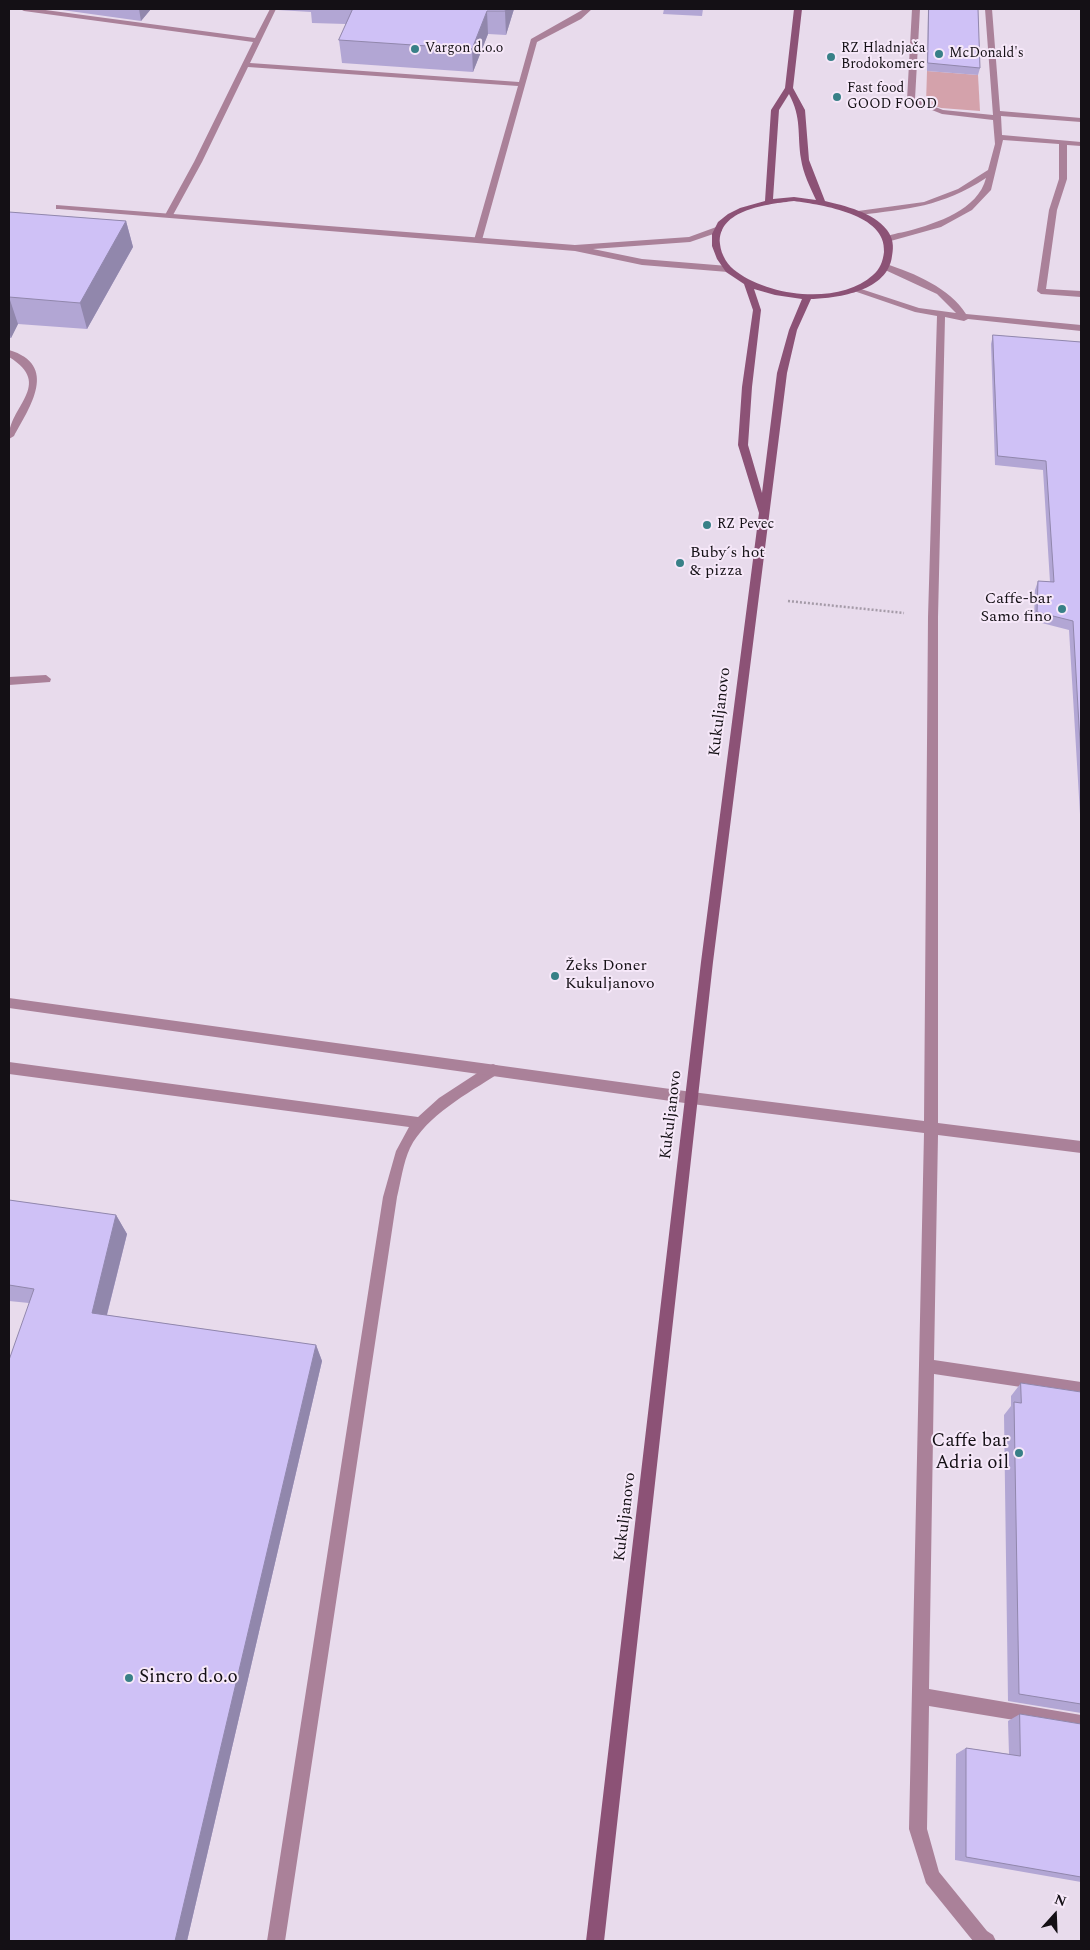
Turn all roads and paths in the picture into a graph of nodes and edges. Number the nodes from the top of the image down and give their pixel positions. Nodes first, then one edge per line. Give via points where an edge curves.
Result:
1 (24, 9) edge
2 (274, 9) edge
3 (588, 9) edge
4 (798, 9) edge
5 (916, 9) edge
6 (989, 9) edge
7 (258, 41) junction
8 (247, 65) junction
9 (521, 84) junction
10 (789, 88) junction
11 (998, 115) junction
12 (1081, 120) edge
13 (999, 137) junction
14 (1063, 142) junction
15 (1081, 144) edge
16 (992, 171) junction
17 (769, 201) junction
18 (820, 201) junction
19 (59, 207) dead end
20 (858, 214) junction
21 (169, 215) junction
22 (719, 229) junction
23 (887, 239) junction
24 (478, 240) junction
25 (575, 248) junction
26 (886, 267) junction
27 (728, 269) junction
28 (748, 283) junction
29 (855, 290) junction
30 (1081, 294) edge
31 (807, 296) junction
32 (941, 314) junction
33 (964, 318) junction
34 (1081, 328) edge
35 (9, 353) edge
36 (9, 416) edge
37 (19, 417) junction
38 (9, 436) edge
39 (764, 515) junction
40 (788, 601) dead end
41 (934, 617) junction
42 (46, 679) dead end
43 (9, 681) edge
44 (9, 1003) edge
45 (9, 1068) edge
46 (493, 1070) junction
47 (692, 1098) junction
48 (422, 1123) junction
49 (931, 1128) junction
50 (1081, 1147) edge
51 (926, 1366) junction
52 (1081, 1389) edge
53 (920, 1696) junction
54 (1081, 1723) edge
55 (276, 1941) edge
56 (595, 1941) edge
57 (987, 1941) edge

1 - 7 street
2 - 7 street
3 - 9 street via 534,41
4 - 10 main road
5 - 11 street via 911,100 942,112
6 - 11 street
7 - 8 street
8 - 9 street
8 - 21 street
9 - 24 street
10 - 17 main road via 775,110
10 - 18 main road via 801,110 805,160
11 - 12 street
11 - 13 street
13 - 14 street
13 - 16 street
14 - 15 street
14 - 30 street via 1063,179 1053,210 1040,290
16 - 20 street via 961,191 925,204
16 - 23 street via 987,190 969,208 938,225
17 - 18 main road
17 - 22 main road via 738,212
18 - 20 main road
19 - 21 street
20 - 23 main road via 871,221
21 - 24 street
22 - 25 street via 690,239
22 - 27 main road via 716,249
23 - 26 main road via 890,253
24 - 25 street
25 - 27 street via 642,262
26 - 29 main road via 879,276
26 - 33 street via 949,297
27 - 28 main road
28 - 31 main road via 776,293
28 - 39 main road via 757,310 743,445
29 - 31 main road
29 - 32 street via 912,309
31 - 39 main road, Kukuljanovo via 793,330 782,373
32 - 33 street
32 - 41 street
33 - 34 street
35 - 37 street via 21,358 31,368 35,380
36 - 37 street
37 - 38 street
39 - 47 main road, Kukuljanovo
40 - 41 path
41 - 49 street
42 - 43 street
44 - 46 street
45 - 48 street
46 - 47 street
46 - 48 street via 452,1096
47 - 49 street
47 - 56 main road, Kukuljanovo
48 - 55 street via 406,1144 390,1198
49 - 50 street
49 - 51 street
51 - 52 street
51 - 53 street
53 - 54 street
53 - 57 street via 918,1829 932,1877

